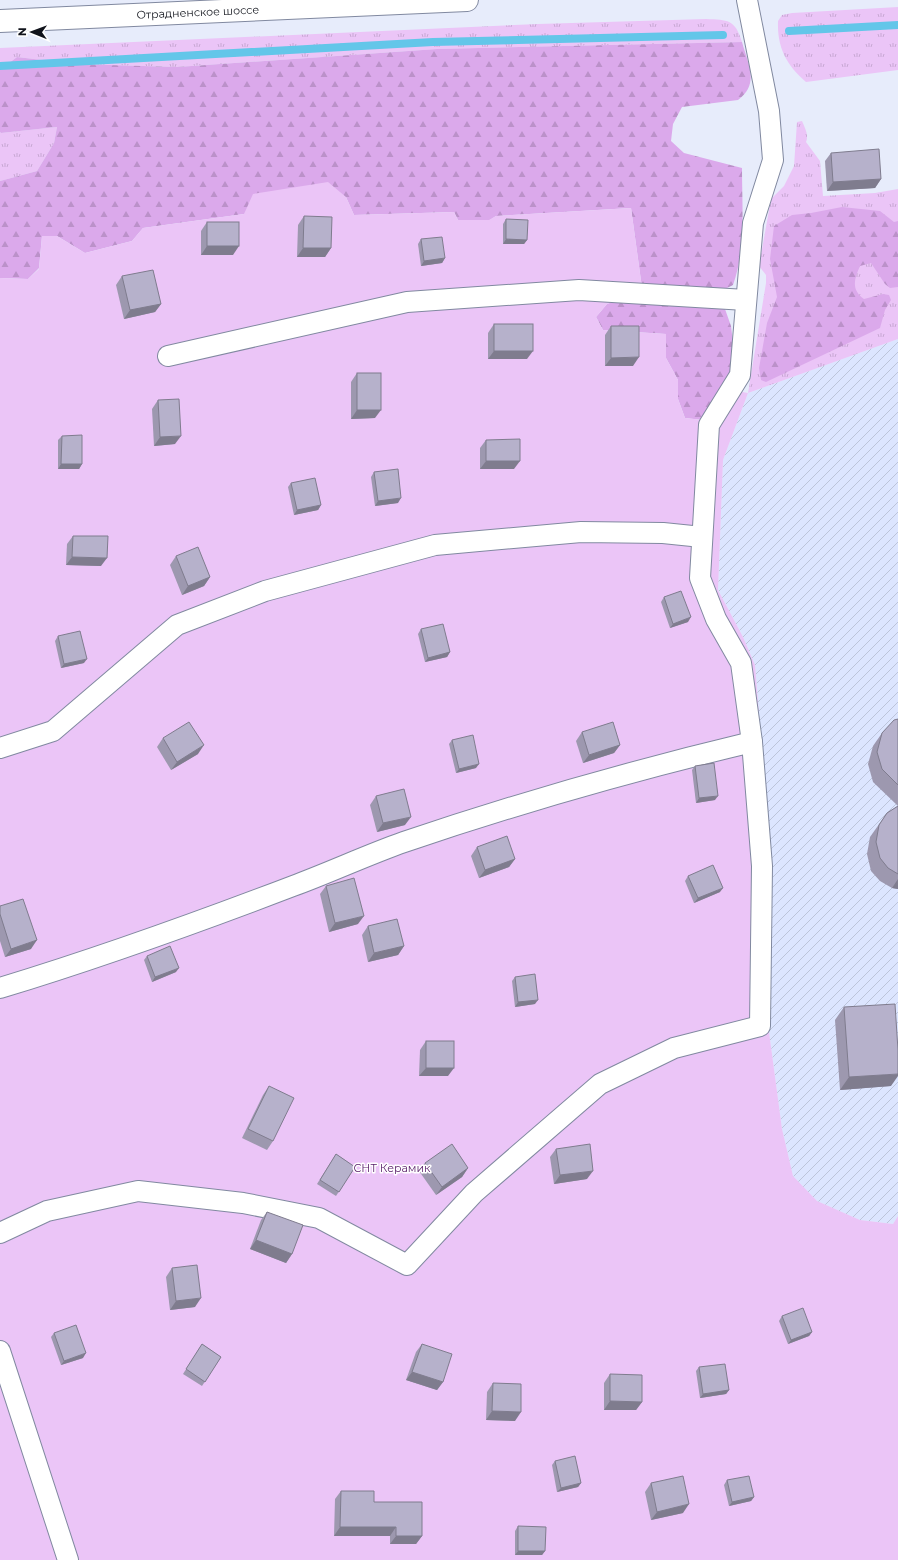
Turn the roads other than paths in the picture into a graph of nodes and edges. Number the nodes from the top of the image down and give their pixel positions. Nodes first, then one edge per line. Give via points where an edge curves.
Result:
1 (467, 0) edge
2 (747, 0) edge
3 (0, 21) edge
4 (746, 300) junction
5 (168, 356) dead end
6 (702, 537) junction
7 (752, 742) junction
8 (0, 748) edge
9 (0, 988) edge
10 (0, 1233) edge
11 (0, 1351) edge
12 (68, 1560) edge

1 - 3 main road, Отрадненское шоссе
2 - 4 street via 769,111 773,160 753,223
4 - 5 street via 579,290 407,302
4 - 6 street via 740,376 709,425
6 - 7 street via 700,578 716,619 741,663
6 - 8 street via 663,533 581,532 435,545 265,591 177,625 53,731
7 - 9 street via 667,762 529,802 402,843 287,889 94,959
7 - 10 street via 762,866 760,1026 674,1048 600,1084 474,1193 407,1265 319,1218 243,1203 138,1190 47,1211
11 - 12 street

